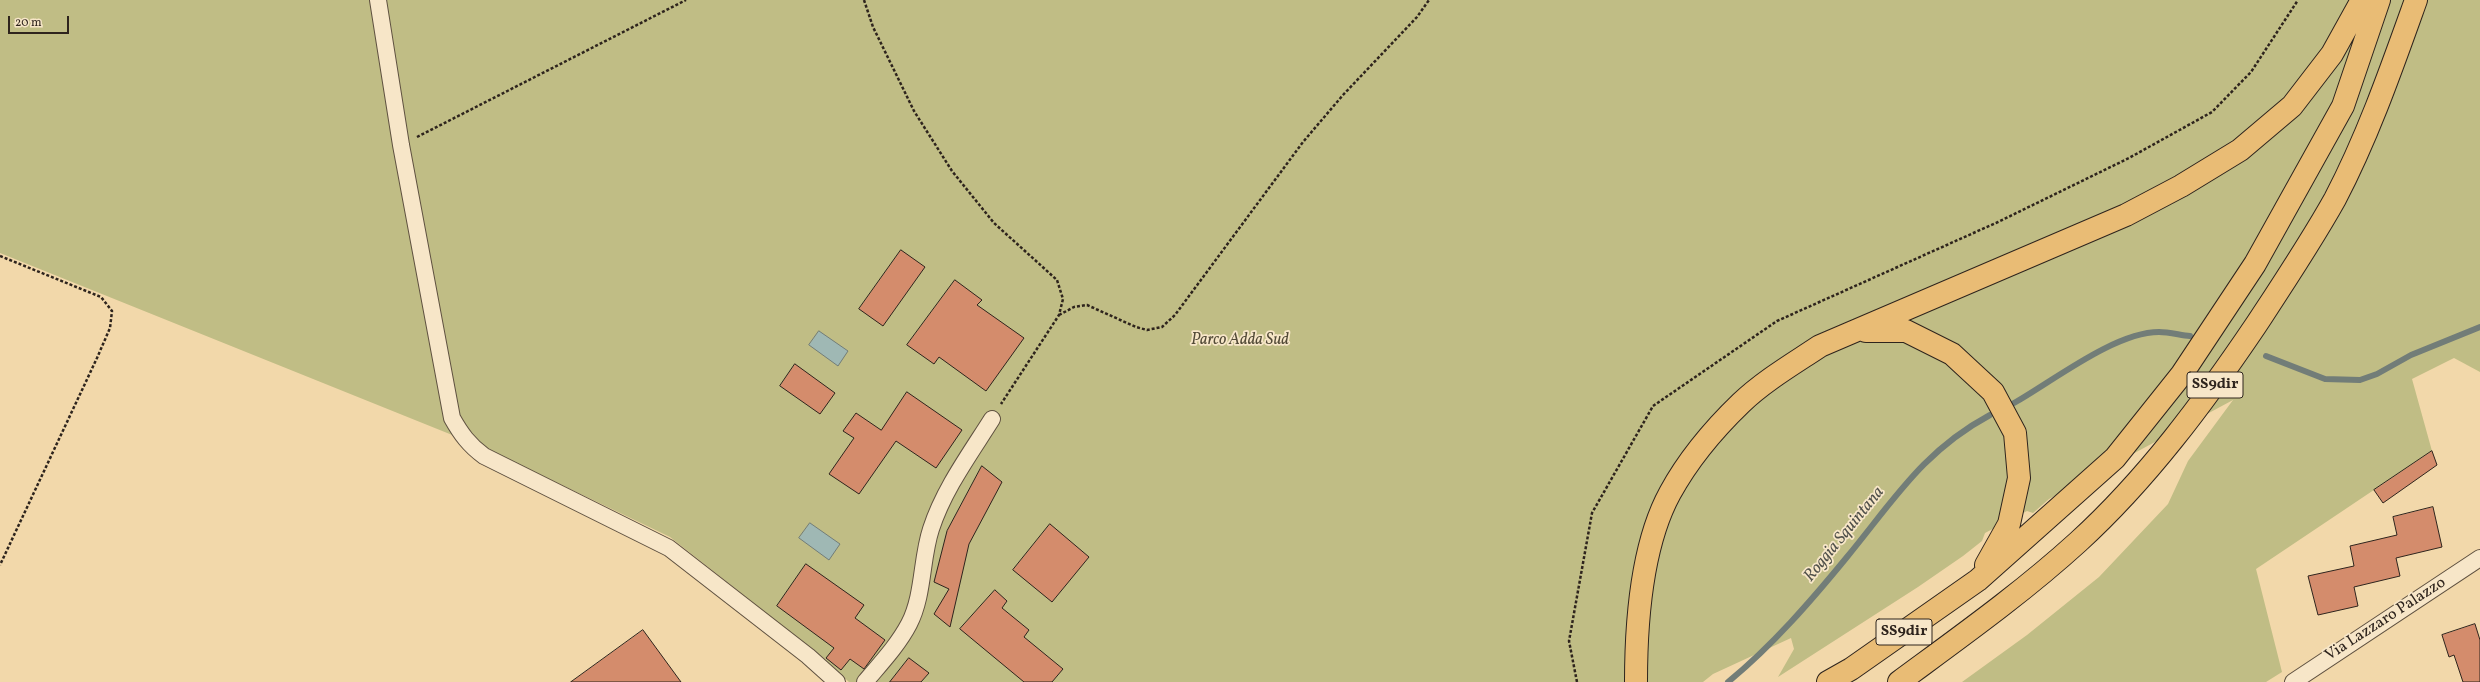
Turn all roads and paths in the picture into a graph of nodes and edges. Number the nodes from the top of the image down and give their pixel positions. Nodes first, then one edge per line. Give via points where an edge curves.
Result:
1 (378, 0) edge
2 (686, 0) edge
3 (864, 0) edge
4 (1429, 0) edge
5 (2362, 0) edge
6 (2379, 0) edge
7 (2416, 0) edge
8 (401, 145) junction
9 (0, 256) edge
10 (1059, 315) junction
11 (1857, 331) junction
12 (992, 419) joint
13 (2480, 558) edge
14 (0, 565) edge
15 (1978, 580) junction
16 (838, 682) edge
17 (865, 682) edge
18 (1636, 682) edge
19 (1828, 682) edge
20 (1898, 682) edge
21 (2293, 682) edge

1 - 8 street
2 - 8 path
3 - 10 path via 873,27 914,111 952,171 994,222 1057,280 1063,299
4 - 10 path via 1417,17 1343,94 1303,142 1175,315 1162,327 1147,330 1136,327 1086,305 1074,307
5 - 11 highway via 2332,54 2292,106 2240,150 2181,186 2126,215
6 - 15 highway, SS9dir via 2343,106 2255,264 2182,374 2115,458
7 - 20 highway, SS9dir via 2383,90 2335,198 2286,280 2215,386 2148,469 2079,541 2004,605
8 - 16 street via 452,418 470,446 484,456 669,548
9 - 14 path via 101,297 112,311 110,328 97,358
10 - 12 path
11 - 15 highway via 1906,331 1952,354 1993,392 2015,433 2019,478 2009,524
11 - 18 highway via 1820,346 1742,402 1704,443 1670,494 1651,543 1640,599
12 - 17 street via 939,510 931,530 910,623 895,646
13 - 21 street, Via Lazzaro Palazzo
15 - 19 highway, SS9dir via 1851,669

